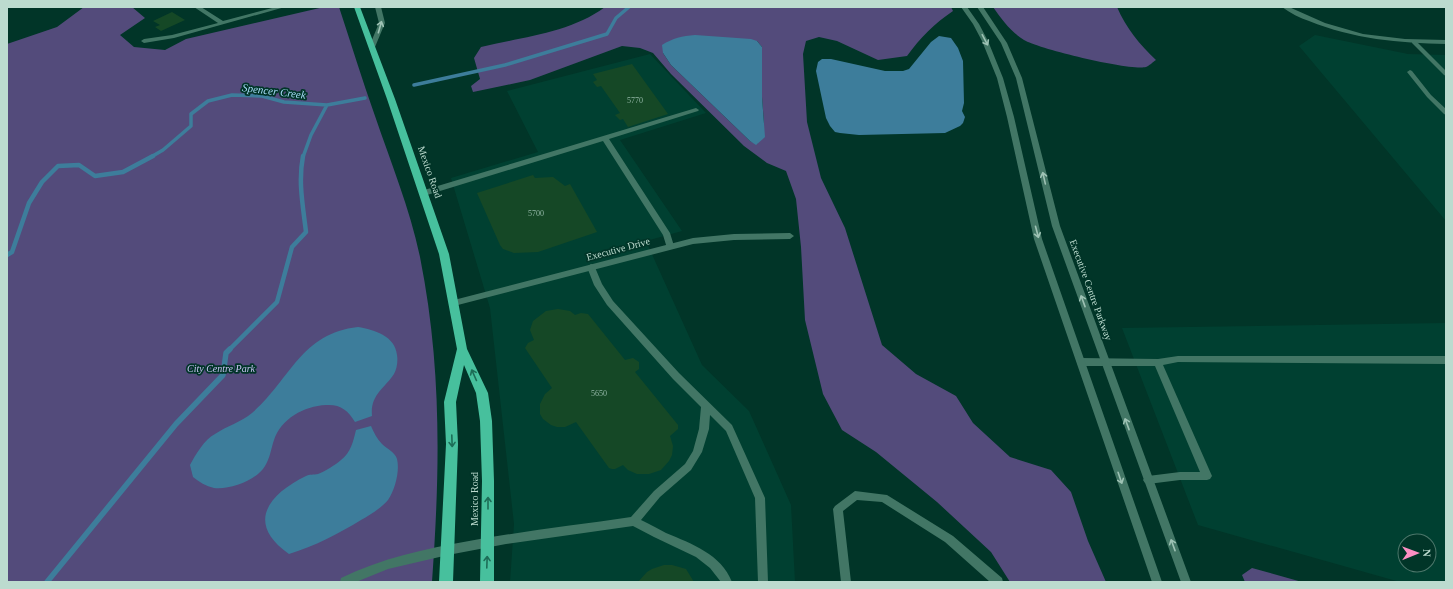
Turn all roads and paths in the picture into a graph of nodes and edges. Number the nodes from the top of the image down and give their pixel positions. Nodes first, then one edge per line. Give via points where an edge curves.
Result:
1 (197, 7) edge
2 (282, 7) edge
3 (357, 7) edge
4 (378, 7) edge
5 (964, 7) edge
6 (980, 7) edge
7 (1285, 7) edge
8 (222, 23) junction
9 (144, 41) dead end
10 (1414, 42) junction
11 (1446, 42) edge
12 (372, 47) junction
13 (1410, 72) dead end
14 (1446, 74) edge
15 (696, 110) dead end
16 (1446, 113) edge
17 (605, 138) junction
18 (424, 193) junction
19 (790, 236) dead end
20 (670, 246) junction
21 (591, 267) junction
22 (454, 303) junction
23 (462, 349) junction
24 (1446, 360) edge
25 (1081, 362) junction
26 (1106, 363) junction
27 (1158, 363) junction
28 (706, 405) junction
29 (1148, 480) junction
30 (634, 521) junction
31 (488, 542) junction
32 (449, 549) junction
33 (345, 582) edge
34 (446, 582) edge
35 (487, 582) edge
36 (727, 582) edge
37 (763, 582) edge
38 (846, 582) edge
39 (998, 582) edge
40 (1157, 582) edge
41 (1186, 582) edge

1 - 8 street
2 - 8 street
3 - 12 main road, Mexico Road
12 -> 4 street via 382,24
5 -> 25 street via 984,37 1000,75 1038,239
26 -> 6 street, Executive Centre Parkway via 1056,226 1019,78 1004,43
7 - 10 street via 1311,20 1338,29 1376,38
8 - 9 street via 172,37
10 - 11 street
10 - 14 street
12 - 18 main road, Mexico Road
13 - 16 street
15 - 17 street
17 - 18 street
17 - 20 street via 667,235
18 - 22 main road, Mexico Road via 444,254
19 - 20 street, Executive Drive via 734,237
20 - 21 street, Executive Drive
21 - 22 street, Executive Drive
21 - 28 street via 598,285 610,303
22 - 23 main road, Mexico Road
31 -> 23 main road, Mexico Road via 486,421 482,393
23 -> 32 main road, Mexico Road via 450,402 452,444
24 - 27 street via 1178,359
25 - 26 street
25 -> 40 street
26 - 27 street
29 -> 26 street, Executive Centre Parkway
27 - 29 street via 1206,476
28 - 30 street via 704,429 697,452 688,467 657,494
28 - 37 street via 729,428 760,498
41 -> 29 street, Executive Centre Parkway
30 - 31 street
30 - 36 street via 700,552 714,564
31 - 32 street
35 -> 31 main road, Mexico Road
32 - 33 street via 386,564
32 - 34 main road, Mexico Road
38 - 39 street via 838,509 855,495 884,498 949,540

